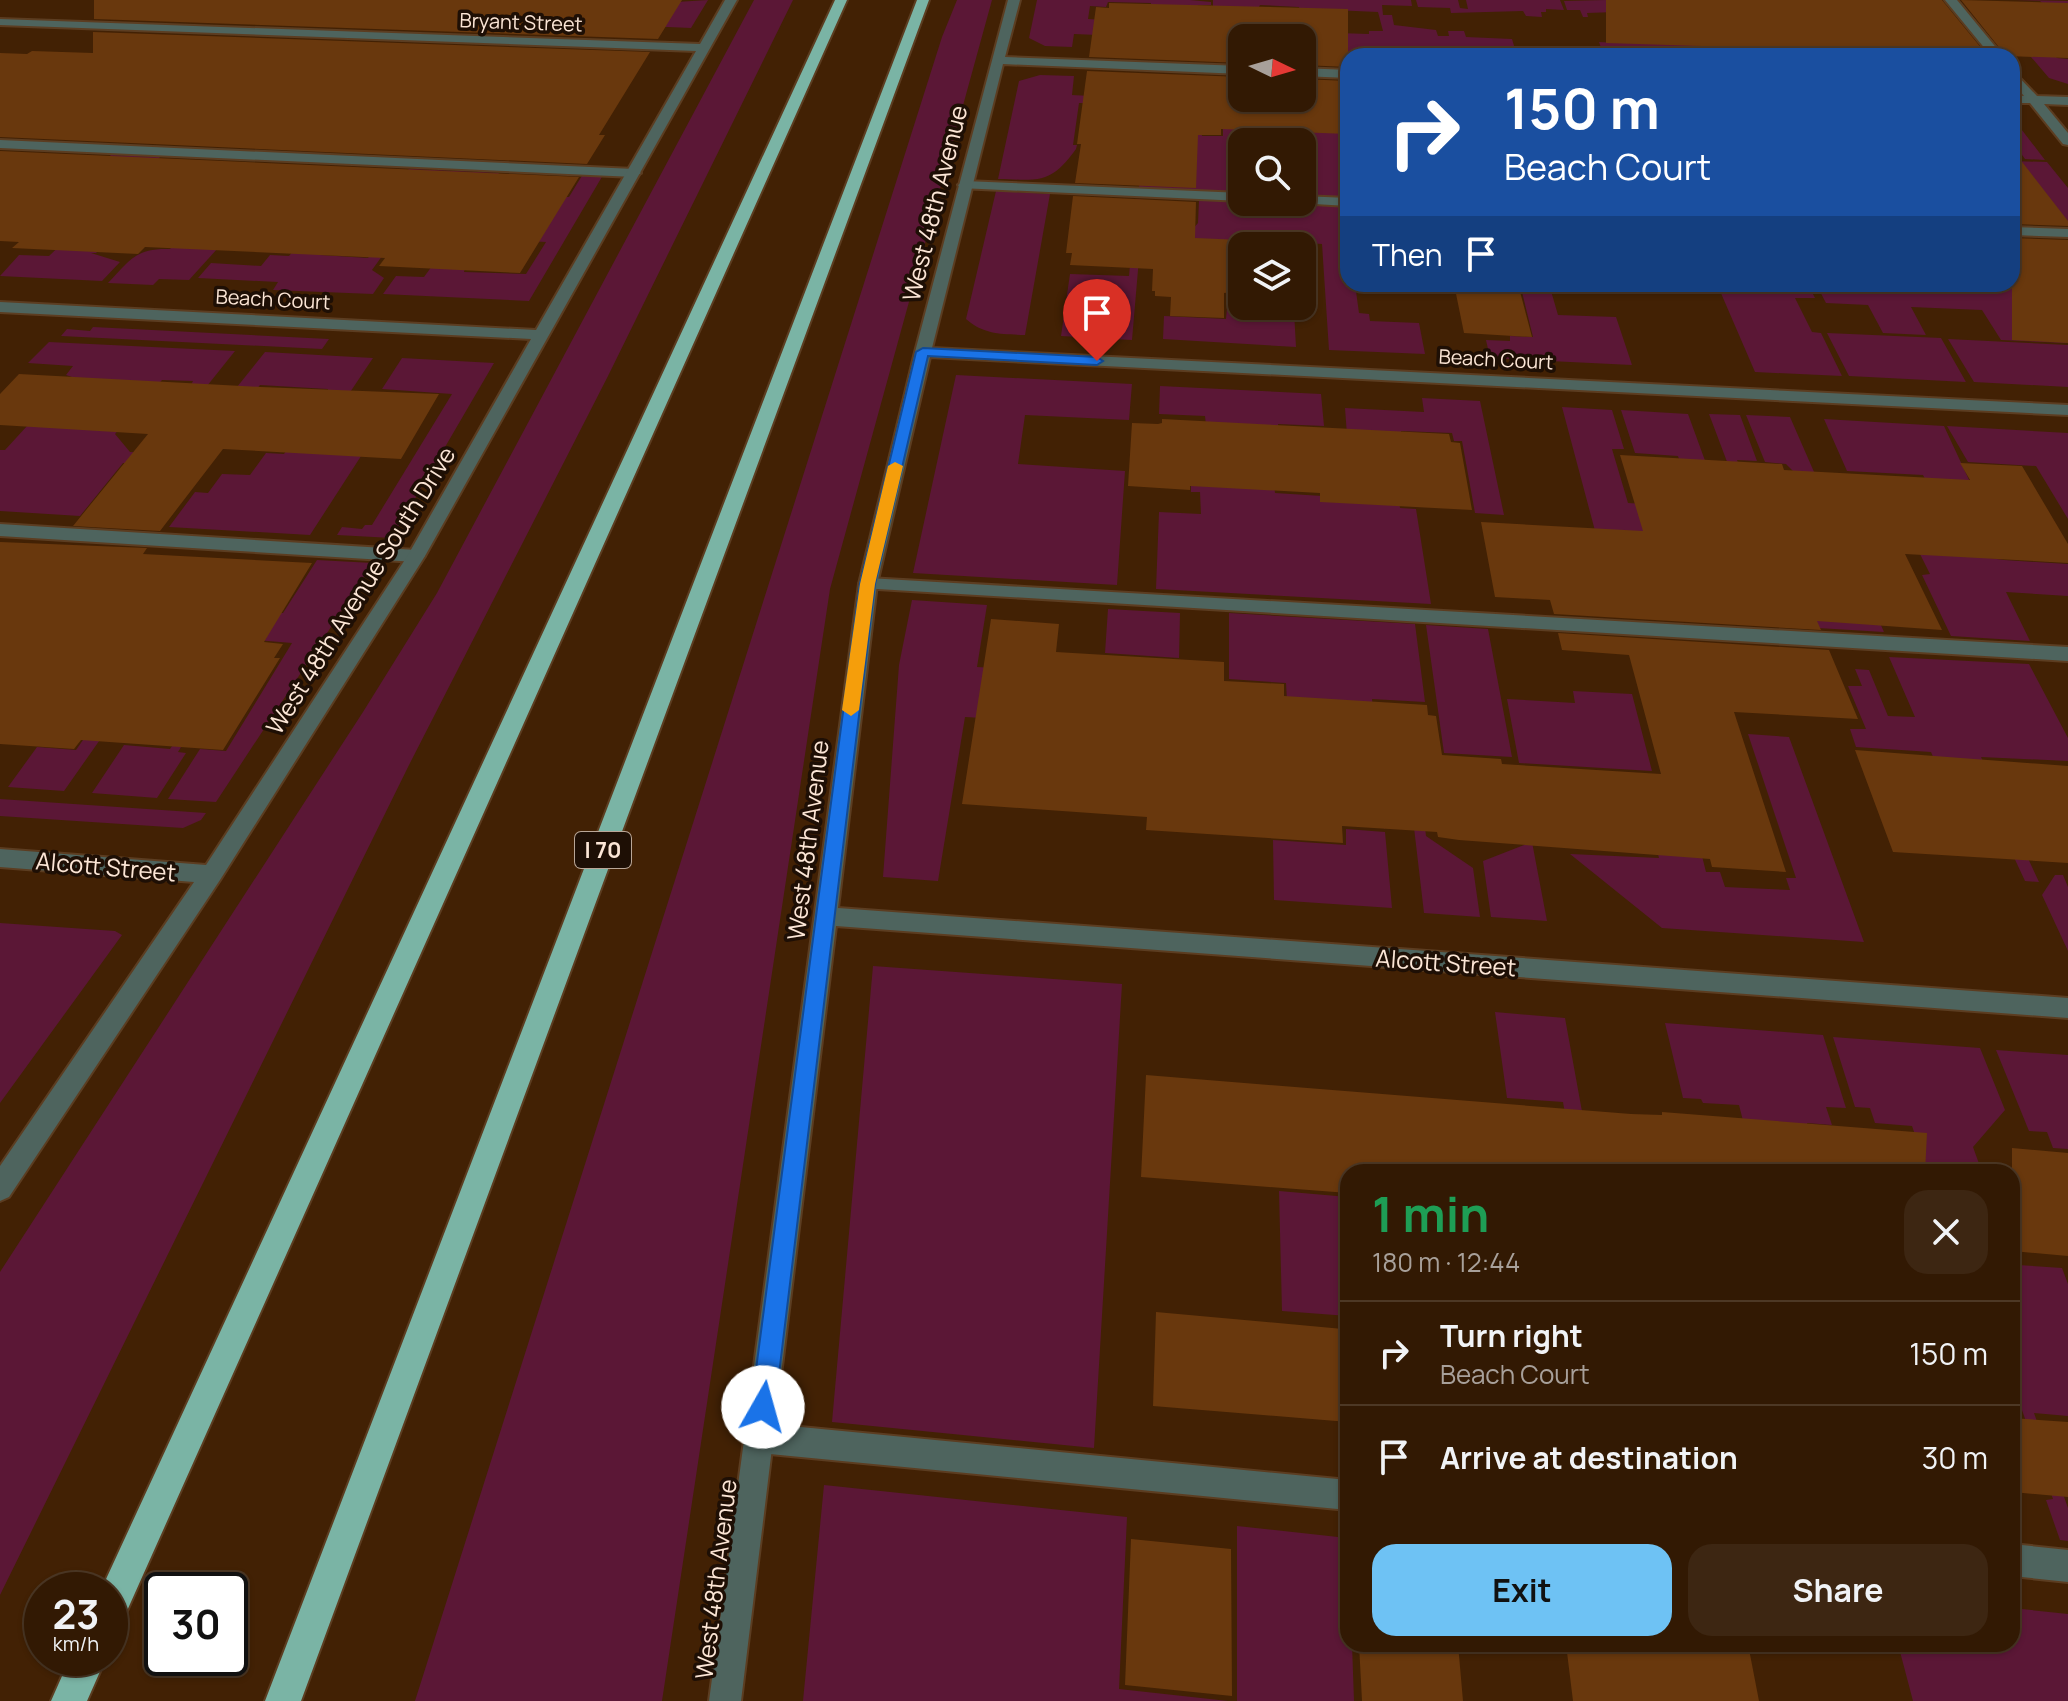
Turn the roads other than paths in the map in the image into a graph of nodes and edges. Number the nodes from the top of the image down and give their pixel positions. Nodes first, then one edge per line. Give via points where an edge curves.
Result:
1 (731, 0) edge
2 (841, 0) edge
3 (923, 0) edge
4 (1014, 0) edge
5 (1951, 0) edge
6 (0, 22) edge
7 (705, 48) junction
8 (1990, 48) edge
9 (997, 60) junction
10 (1228, 69) edge
11 (1316, 73) edge
12 (1340, 74) edge
13 (2020, 83) edge
14 (2020, 99) edge
15 (2034, 100) junction
16 (2068, 101) edge
17 (2068, 141) edge
18 (0, 144) edge
19 (634, 173) junction
20 (965, 185) junction
21 (1228, 196) edge
22 (1316, 201) edge
23 (1340, 202) edge
24 (2020, 231) edge
25 (2068, 233) edge
26 (0, 307) edge
27 (543, 335) junction
28 (923, 352) junction
29 (2068, 410) edge
30 (0, 530) edge
31 (416, 556) junction
32 (868, 584) junction
33 (2068, 654) edge
34 (0, 858) edge
35 (212, 874) junction
36 (824, 916) junction
37 (2068, 1008) edge
38 (0, 1188) edge
39 (759, 1438) junction
40 (1340, 1494) edge
41 (2020, 1561) edge
42 (2068, 1566) edge
43 (127, 1572) edge
44 (80, 1676) edge
45 (69, 1701) edge
46 (283, 1701) edge
47 (725, 1701) edge

1 - 7 street, West 48th Avenue South Drive
2 - 43 highway
3 - 46 highway, I 70
4 - 9 street, West 48th Avenue
5 - 8 street
6 - 7 street, Bryant Street
7 - 19 street, West 48th Avenue South Drive
9 - 10 street
9 - 20 street, West 48th Avenue
11 - 12 street
13 - 15 street
14 - 15 street
15 - 16 street
15 - 17 street
18 - 19 street
19 - 27 street, West 48th Avenue South Drive
20 - 21 street
20 - 28 street, West 48th Avenue
22 - 23 street
24 - 25 street
26 - 27 street, Beach Court
27 - 31 street, West 48th Avenue South Drive
28 - 29 street, Beach Court
28 - 32 street, West 48th Avenue
30 - 31 street
31 - 35 street, West 48th Avenue South Drive
32 - 33 street
32 - 36 street, West 48th Avenue
34 - 35 street, Alcott Street
35 - 38 street, West 48th Avenue South Drive
36 - 37 street, Alcott Street
36 - 39 street, West 48th Avenue
39 - 40 street
39 - 47 street, West 48th Avenue
41 - 42 street
44 - 45 highway

